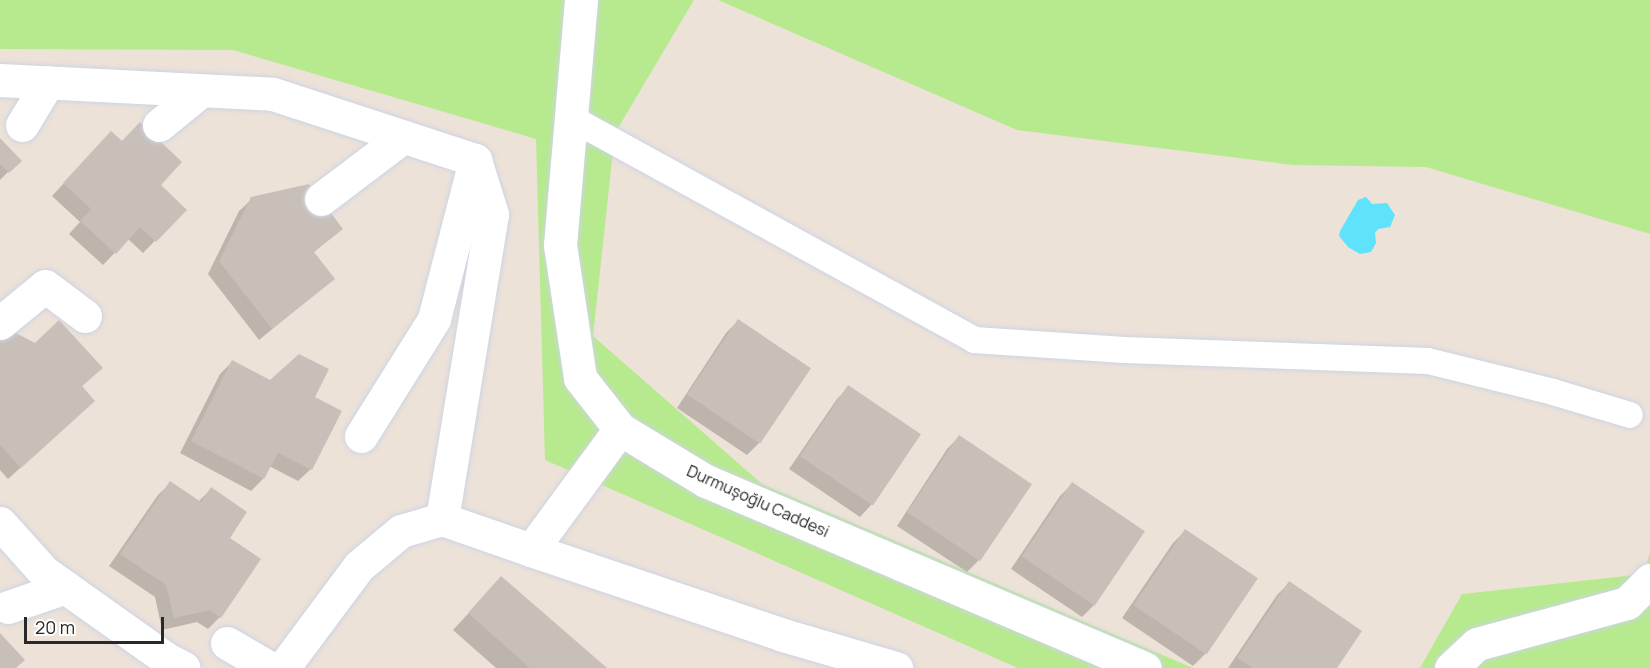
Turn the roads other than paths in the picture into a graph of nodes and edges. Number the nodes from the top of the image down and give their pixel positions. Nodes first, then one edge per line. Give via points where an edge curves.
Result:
1 (581, 0) edge
2 (0, 80) edge
3 (48, 82) junction
4 (201, 90) junction
5 (571, 118) junction
6 (22, 125) dead end
7 (159, 125) dead end
8 (403, 137) junction
9 (475, 160) junction
10 (321, 200) dead end
11 (85, 316) dead end
12 (0, 323) edge
13 (1630, 415) dead end
14 (620, 429) junction
15 (361, 436) dead end
16 (442, 519) junction
17 (0, 524) edge
18 (531, 550) junction
19 (1650, 580) edge
20 (66, 587) junction
21 (8, 607) dead end
22 (227, 643) dead end
23 (170, 665) edge
24 (270, 668) edge
25 (283, 668) edge
26 (896, 668) edge
27 (1145, 668) edge
28 (1451, 668) edge

1 - 5 street, Durmuşoğlu Caddesi
2 - 3 street
3 - 4 street
3 - 6 street
4 - 7 street
4 - 8 street via 273,94
5 - 13 lane via 974,340 1125,350 1428,361
5 - 14 street, Durmuşoğlu Caddesi via 560,245 580,378
8 - 9 street
8 - 10 street
9 - 15 street via 434,319
9 - 16 street via 492,214
11 - 12 street via 45,286
14 - 18 street
14 - 27 street, Durmuşoğlu Caddesi via 706,481
16 - 18 street
16 - 25 street via 401,531 359,566
17 - 20 street via 44,572
18 - 26 street via 783,635
19 - 28 street via 1627,603 1477,644
20 - 21 street
20 - 23 street
22 - 24 street

